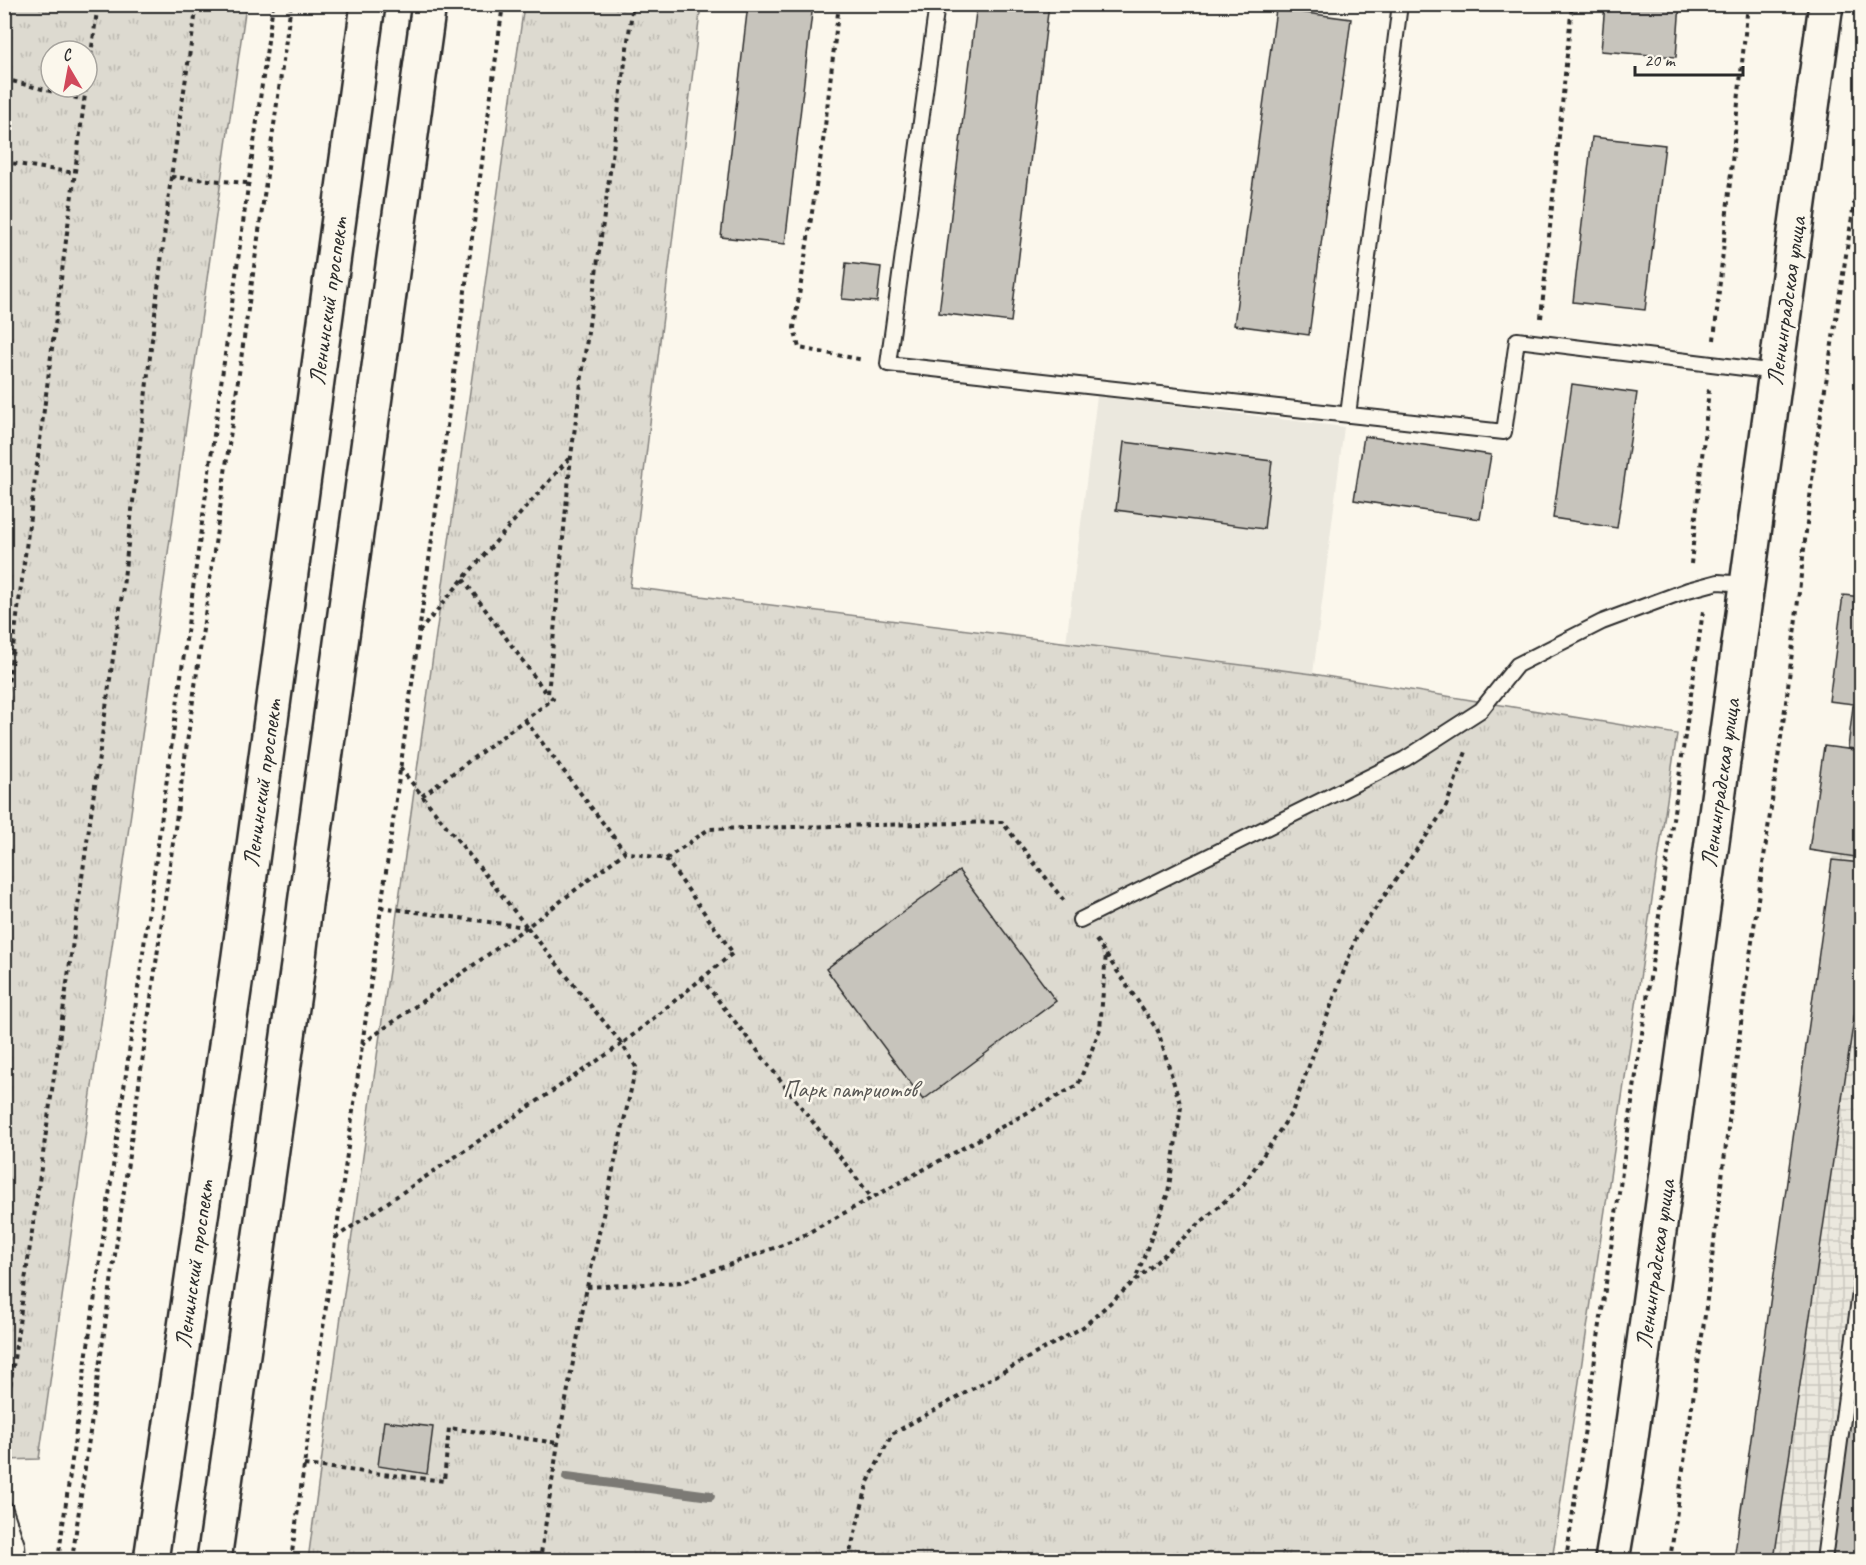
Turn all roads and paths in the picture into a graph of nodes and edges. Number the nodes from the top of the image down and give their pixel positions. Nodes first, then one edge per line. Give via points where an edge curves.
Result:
1 (98, 4) edge
2 (197, 4) edge
3 (273, 4) edge
4 (291, 4) edge
5 (368, 4) edge
6 (429, 4) edge
7 (502, 4) edge
8 (633, 4) edge
9 (839, 4) edge
10 (938, 4) edge
11 (1400, 4) edge
12 (1572, 4) edge
13 (1748, 4) edge
14 (1826, 4) edge
15 (93, 39) edge
16 (4, 79) edge
17 (84, 100) joint
18 (1862, 153) edge
19 (4, 162) edge
20 (75, 173) junction
21 (171, 177) junction
22 (247, 183) junction
23 (1538, 343) junction
24 (1712, 363) junction
25 (888, 364) junction
26 (1776, 372) junction
27 (1348, 415) junction
28 (571, 456) junction
29 (463, 579) junction
30 (1747, 584) junction
31 (1688, 590) junction
32 (419, 633) junction
33 (548, 694) junction
34 (1480, 710) junction
35 (4, 717) edge
36 (525, 720) junction
37 (400, 768) junction
38 (422, 796) junction
39 (625, 852) junction
40 (666, 859) junction
41 (380, 907) junction
42 (1080, 920) junction
43 (527, 927) junction
44 (1106, 952) junction
45 (701, 978) junction
46 (362, 1044) junction
47 (622, 1044) junction
48 (872, 1198) junction
49 (335, 1238) junction
50 (1862, 1277) edge
51 (1135, 1279) junction
52 (588, 1287) junction
53 (4, 1430) edge
54 (558, 1443) junction
55 (304, 1465) junction
56 (4, 1508) edge
57 (11, 1545) edge
58 (18, 1560) edge
59 (58, 1560) edge
60 (72, 1560) edge
61 (151, 1560) edge
62 (214, 1560) edge
63 (291, 1560) edge
64 (540, 1560) edge
65 (848, 1560) edge
66 (1566, 1560) edge
67 (1612, 1560) edge
68 (1670, 1560) edge
69 (1824, 1560) edge

1 - 15 path
2 - 21 path
3 - 22 path
4 - 60 path
5 - 61 main road, Ленинский проспект via 239,956
6 - 62 main road
7 - 32 path
8 - 28 path
9 - 25 path via 824,135 794,328 799,348
10 - 25 lane
11 - 27 lane
12 - 23 path
13 - 24 path
14 - 26 main road, Ленинградская улица
16 - 17 path
17 - 20 path
18 - 68 path via 1815,446 1787,695
19 - 20 path
20 - 35 path
21 - 22 path
21 - 53 path via 123,587
22 - 59 path
23 - 24 lane
23 - 27 lane via 1517,340 1504,432
24 - 26 lane
24 - 31 path
25 - 27 lane
26 - 30 main road, Ленинградская улица
28 - 29 path
28 - 33 path
29 - 32 path
29 - 33 path
30 - 31 lane via 1718,582
30 - 67 main road, Ленинградская улица
31 - 34 lane via 1602,622 1518,665
31 - 66 path via 1704,612
32 - 37 path
33 - 36 path via 553,699
34 - 42 lane via 1405,759
34 - 51 path via 1445,809 1358,935 1292,1112 1244,1184
36 - 38 path
36 - 39 path
37 - 38 path
37 - 41 path
38 - 43 path
39 - 40 path
39 - 43 path
40 - 42 path via 709,829 1002,822
40 - 45 path via 733,953
41 - 43 path
41 - 46 path
42 - 44 path
43 - 46 path
43 - 47 path
44 - 48 path via 1100,1029 1078,1085
44 - 51 path via 1158,1031 1181,1107 1168,1193
45 - 47 path
45 - 48 path
46 - 49 path
47 - 49 path
47 - 52 path via 636,1067
48 - 52 path via 793,1240 682,1282
49 - 55 path
50 - 69 lane
51 - 65 path via 1083,1327 892,1434 867,1482
52 - 54 path
54 - 55 path via 450,1428 444,1481
54 - 64 path
55 - 63 path
56 - 57 lane
57 - 58 lane

